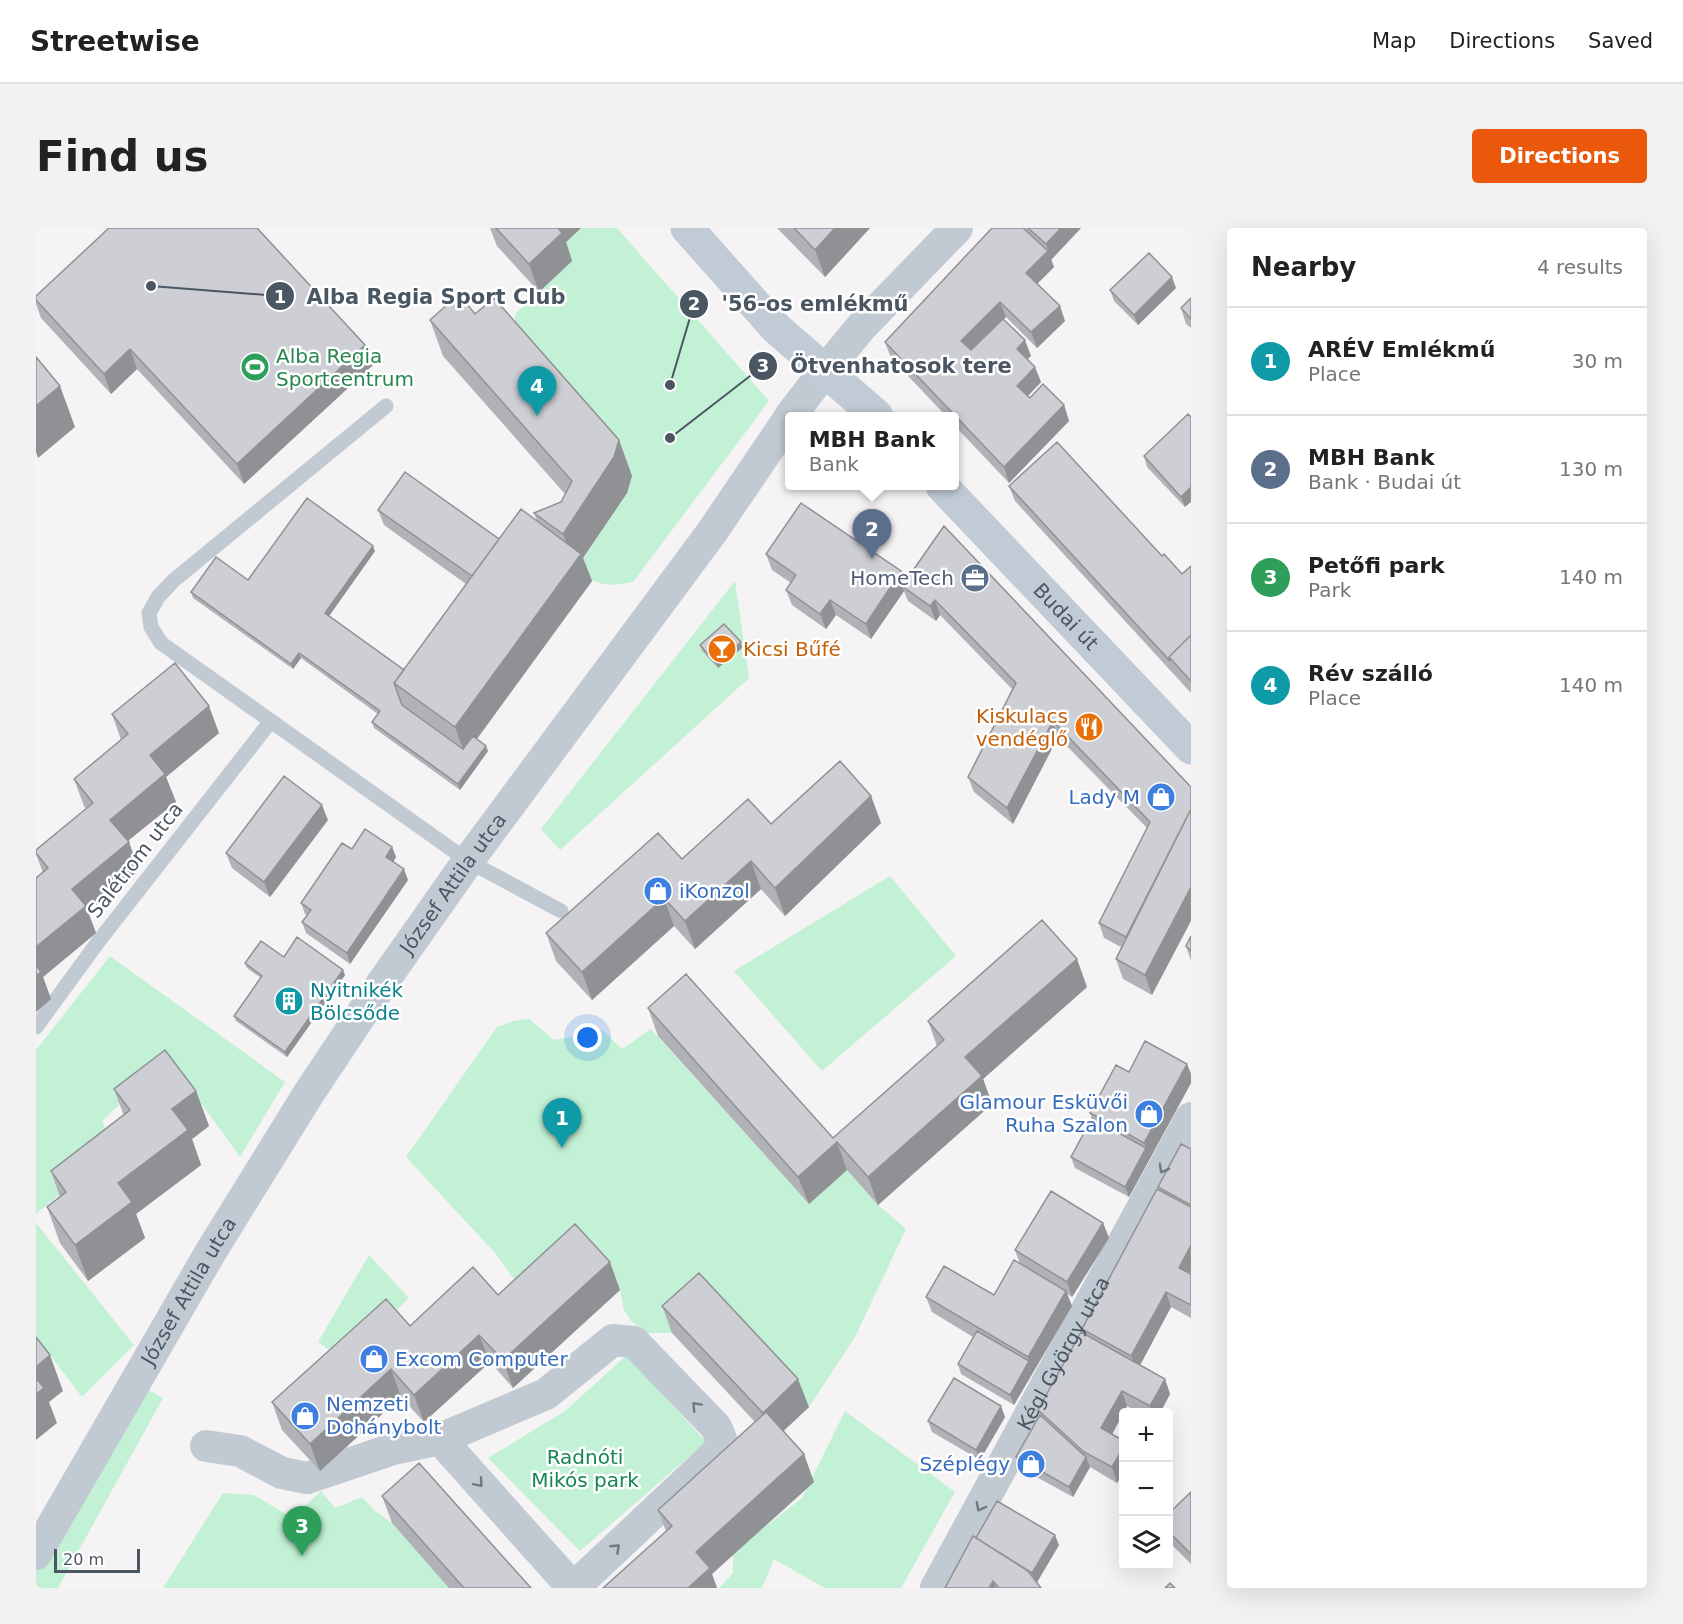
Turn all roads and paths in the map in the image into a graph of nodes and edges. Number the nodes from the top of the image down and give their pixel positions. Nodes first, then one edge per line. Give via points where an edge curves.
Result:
1 (687, 228) edge
2 (957, 228) edge
3 (824, 372) junction
4 (386, 406) dead end
5 (794, 412) edge
6 (870, 412) edge
7 (785, 424) edge
8 (946, 490) edge
9 (270, 721) junction
10 (1191, 748) edge
11 (468, 861) junction
12 (561, 911) dead end
13 (36, 1027) edge
14 (1191, 1118) edge
15 (440, 1439) junction
16 (206, 1446) dead end
17 (36, 1554) edge
18 (936, 1588) edge

1 - 3 street via 776,328
2 - 3 street, József Attila utca via 862,326
3 - 5 street, József Attila utca
3 - 6 street
4 - 9 lane via 173,581 149,613 161,643
7 - 11 street, József Attila utca via 712,532
8 - 10 street, Budai út
9 - 11 lane
9 - 13 lane, Salétrom utca
11 - 12 lane
11 - 17 street, József Attila utca via 309,1093 153,1349
14 -> 18 street, Kégl György utca
15 -> 15 street via 564,1579 574,1584 719,1451 721,1439 716,1427 634,1342 614,1340 546,1394
15 - 16 street via 393,1449 307,1478 282,1473 240,1451

